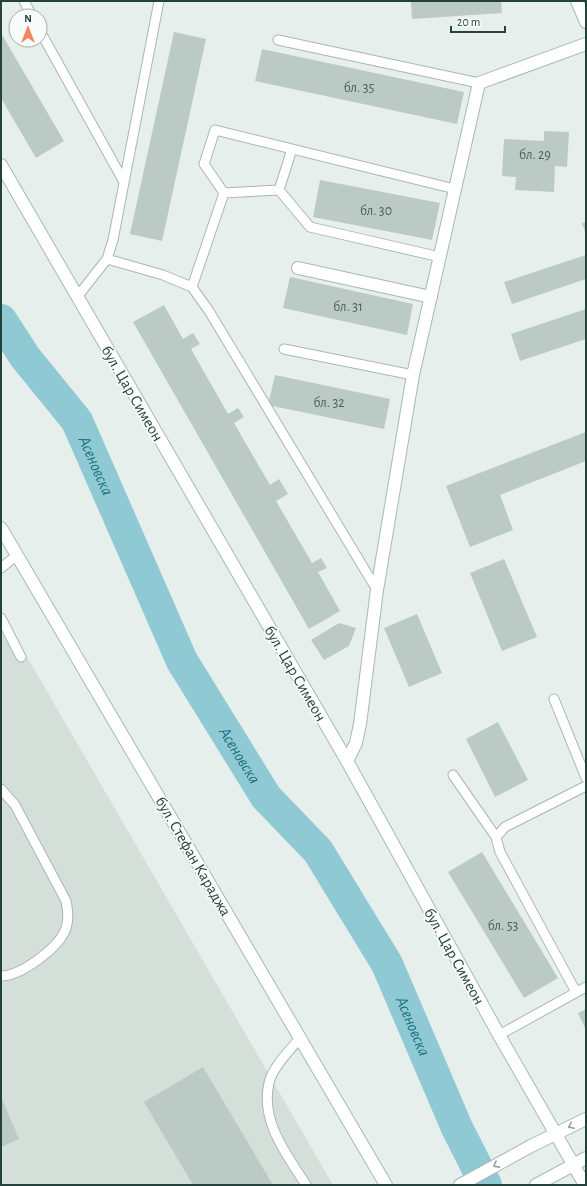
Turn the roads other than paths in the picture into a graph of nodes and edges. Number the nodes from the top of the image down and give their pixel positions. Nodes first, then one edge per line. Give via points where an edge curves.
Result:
1 (159, 1) edge
2 (577, 1) edge
3 (586, 22) edge
4 (278, 40) dead end
5 (586, 44) edge
6 (48, 45) edge
7 (479, 83) junction
8 (292, 149) junction
9 (1, 165) edge
10 (124, 182) junction
11 (455, 189) junction
12 (279, 190) junction
13 (224, 193) junction
14 (440, 257) junction
15 (107, 259) junction
16 (298, 268) dead end
17 (192, 287) junction
18 (77, 297) junction
19 (431, 297) junction
20 (284, 349) dead end
21 (413, 375) junction
22 (1, 528) edge
23 (17, 555) junction
24 (1, 568) edge
25 (377, 590) junction
26 (1, 618) edge
27 (21, 657) dead end
28 (554, 699) dead end
29 (347, 761) junction
30 (453, 775) dead end
31 (586, 778) edge
32 (586, 786) edge
33 (1, 789) edge
34 (496, 837) junction
35 (1, 976) edge
36 (586, 987) edge
37 (576, 992) junction
38 (499, 1035) junction
39 (300, 1038) junction
40 (586, 1119) edge
41 (556, 1134) junction
42 (586, 1158) edge
43 (574, 1165) junction
44 (306, 1185) edge
45 (386, 1185) edge
46 (460, 1185) edge
47 (536, 1185) edge
48 (585, 1185) edge

1 - 10 lane
2 - 3 main road
4 - 7 lane
5 - 7 main road
6 - 10 lane
7 - 11 main road
8 - 11 lane
8 - 12 lane
8 - 13 lane via 216,130 204,164
9 - 18 main road, бул. Цар Симеон
10 - 15 lane
11 - 14 main road
12 - 13 lane
12 - 14 lane via 310,227
13 - 17 lane
14 - 19 main road
15 - 17 lane via 163,275
15 - 18 lane
16 - 19 main road
17 - 25 lane via 209,311
18 - 29 main road, бул. Цар Симеон
19 - 21 main road
20 - 21 lane
21 - 25 main road
22 - 23 main road, бул. Стефан Караджа
23 - 24 lane
23 - 39 main road, бул. Стефан Караджа
25 - 29 main road via 360,724 356,743
26 - 27 lane
28 - 31 lane
29 - 38 main road, бул. Цар Симеон
30 - 34 lane
32 - 34 lane via 505,827
33 - 35 lane via 19,812 66,900 69,914 66,929 49,952 19,972
34 - 37 lane via 500,852
36 - 37 lane
37 - 38 lane
38 - 41 main road, бул. Цар Симеон
39 - 44 lane via 282,1059 269,1083 268,1109 276,1136
39 - 45 main road, бул. Стефан Караджа
40 -> 41 main road
41 - 43 main road, бул. Цар Симеон
41 -> 46 main road
42 - 43 main road
43 - 47 main road
43 - 48 main road, бул. Цар Симеон

